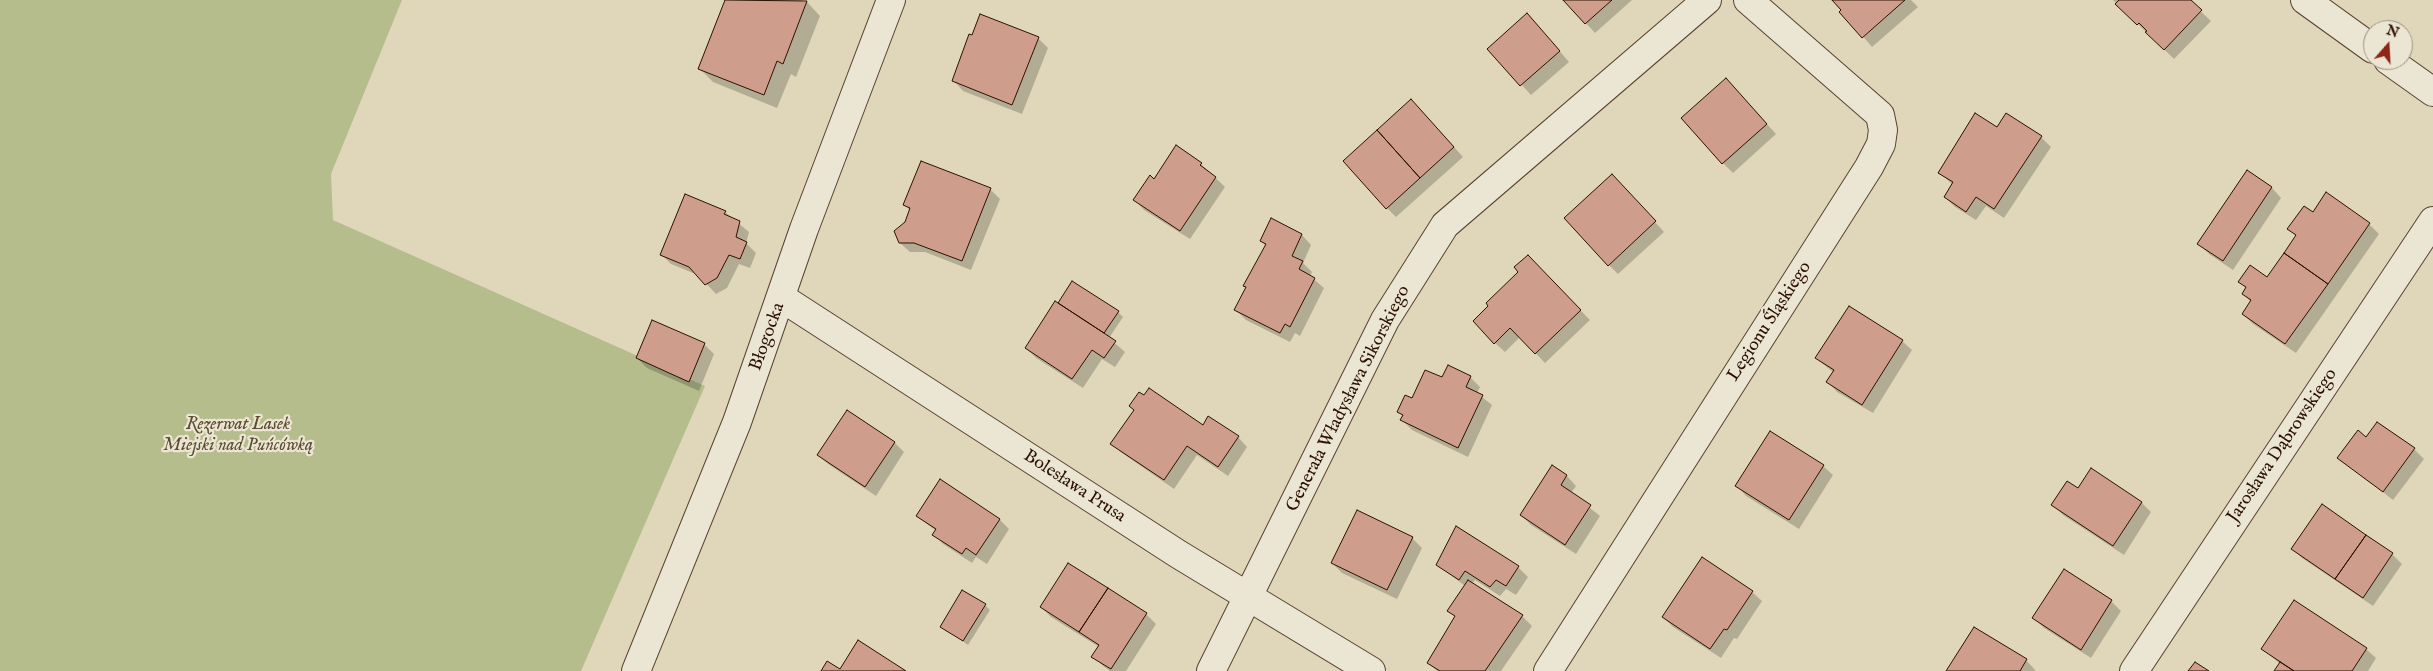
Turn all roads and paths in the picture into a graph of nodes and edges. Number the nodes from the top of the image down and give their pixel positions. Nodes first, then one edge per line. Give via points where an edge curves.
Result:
1 (891, 0) edge
2 (1707, 0) edge
3 (1748, 0) edge
4 (2305, 0) edge
5 (2363, 42) edge
6 (2402, 70) edge
7 (2433, 92) edge
8 (2433, 221) edge
9 (782, 298) junction
10 (1249, 596) junction
11 (636, 671) edge
12 (1212, 671) edge
13 (1371, 671) edge
14 (1548, 671) edge
15 (2134, 671) edge

1 - 9 street, Błogocka via 804,229
2 - 10 street, Generała Władysława Sikorskiego via 1445,225 1386,320
3 - 14 street, Legionu Śląskiego via 1880,116 1881,144
4 - 5 street
6 - 7 street
8 - 15 street, Jarosława Dąbrowskiego
9 - 10 street, Bolesława Prusa via 1178,554
9 - 11 street, Błogocka via 737,422
10 - 12 street, Generała Władysława Sikorskiego
10 - 13 street, Bolesława Prusa

